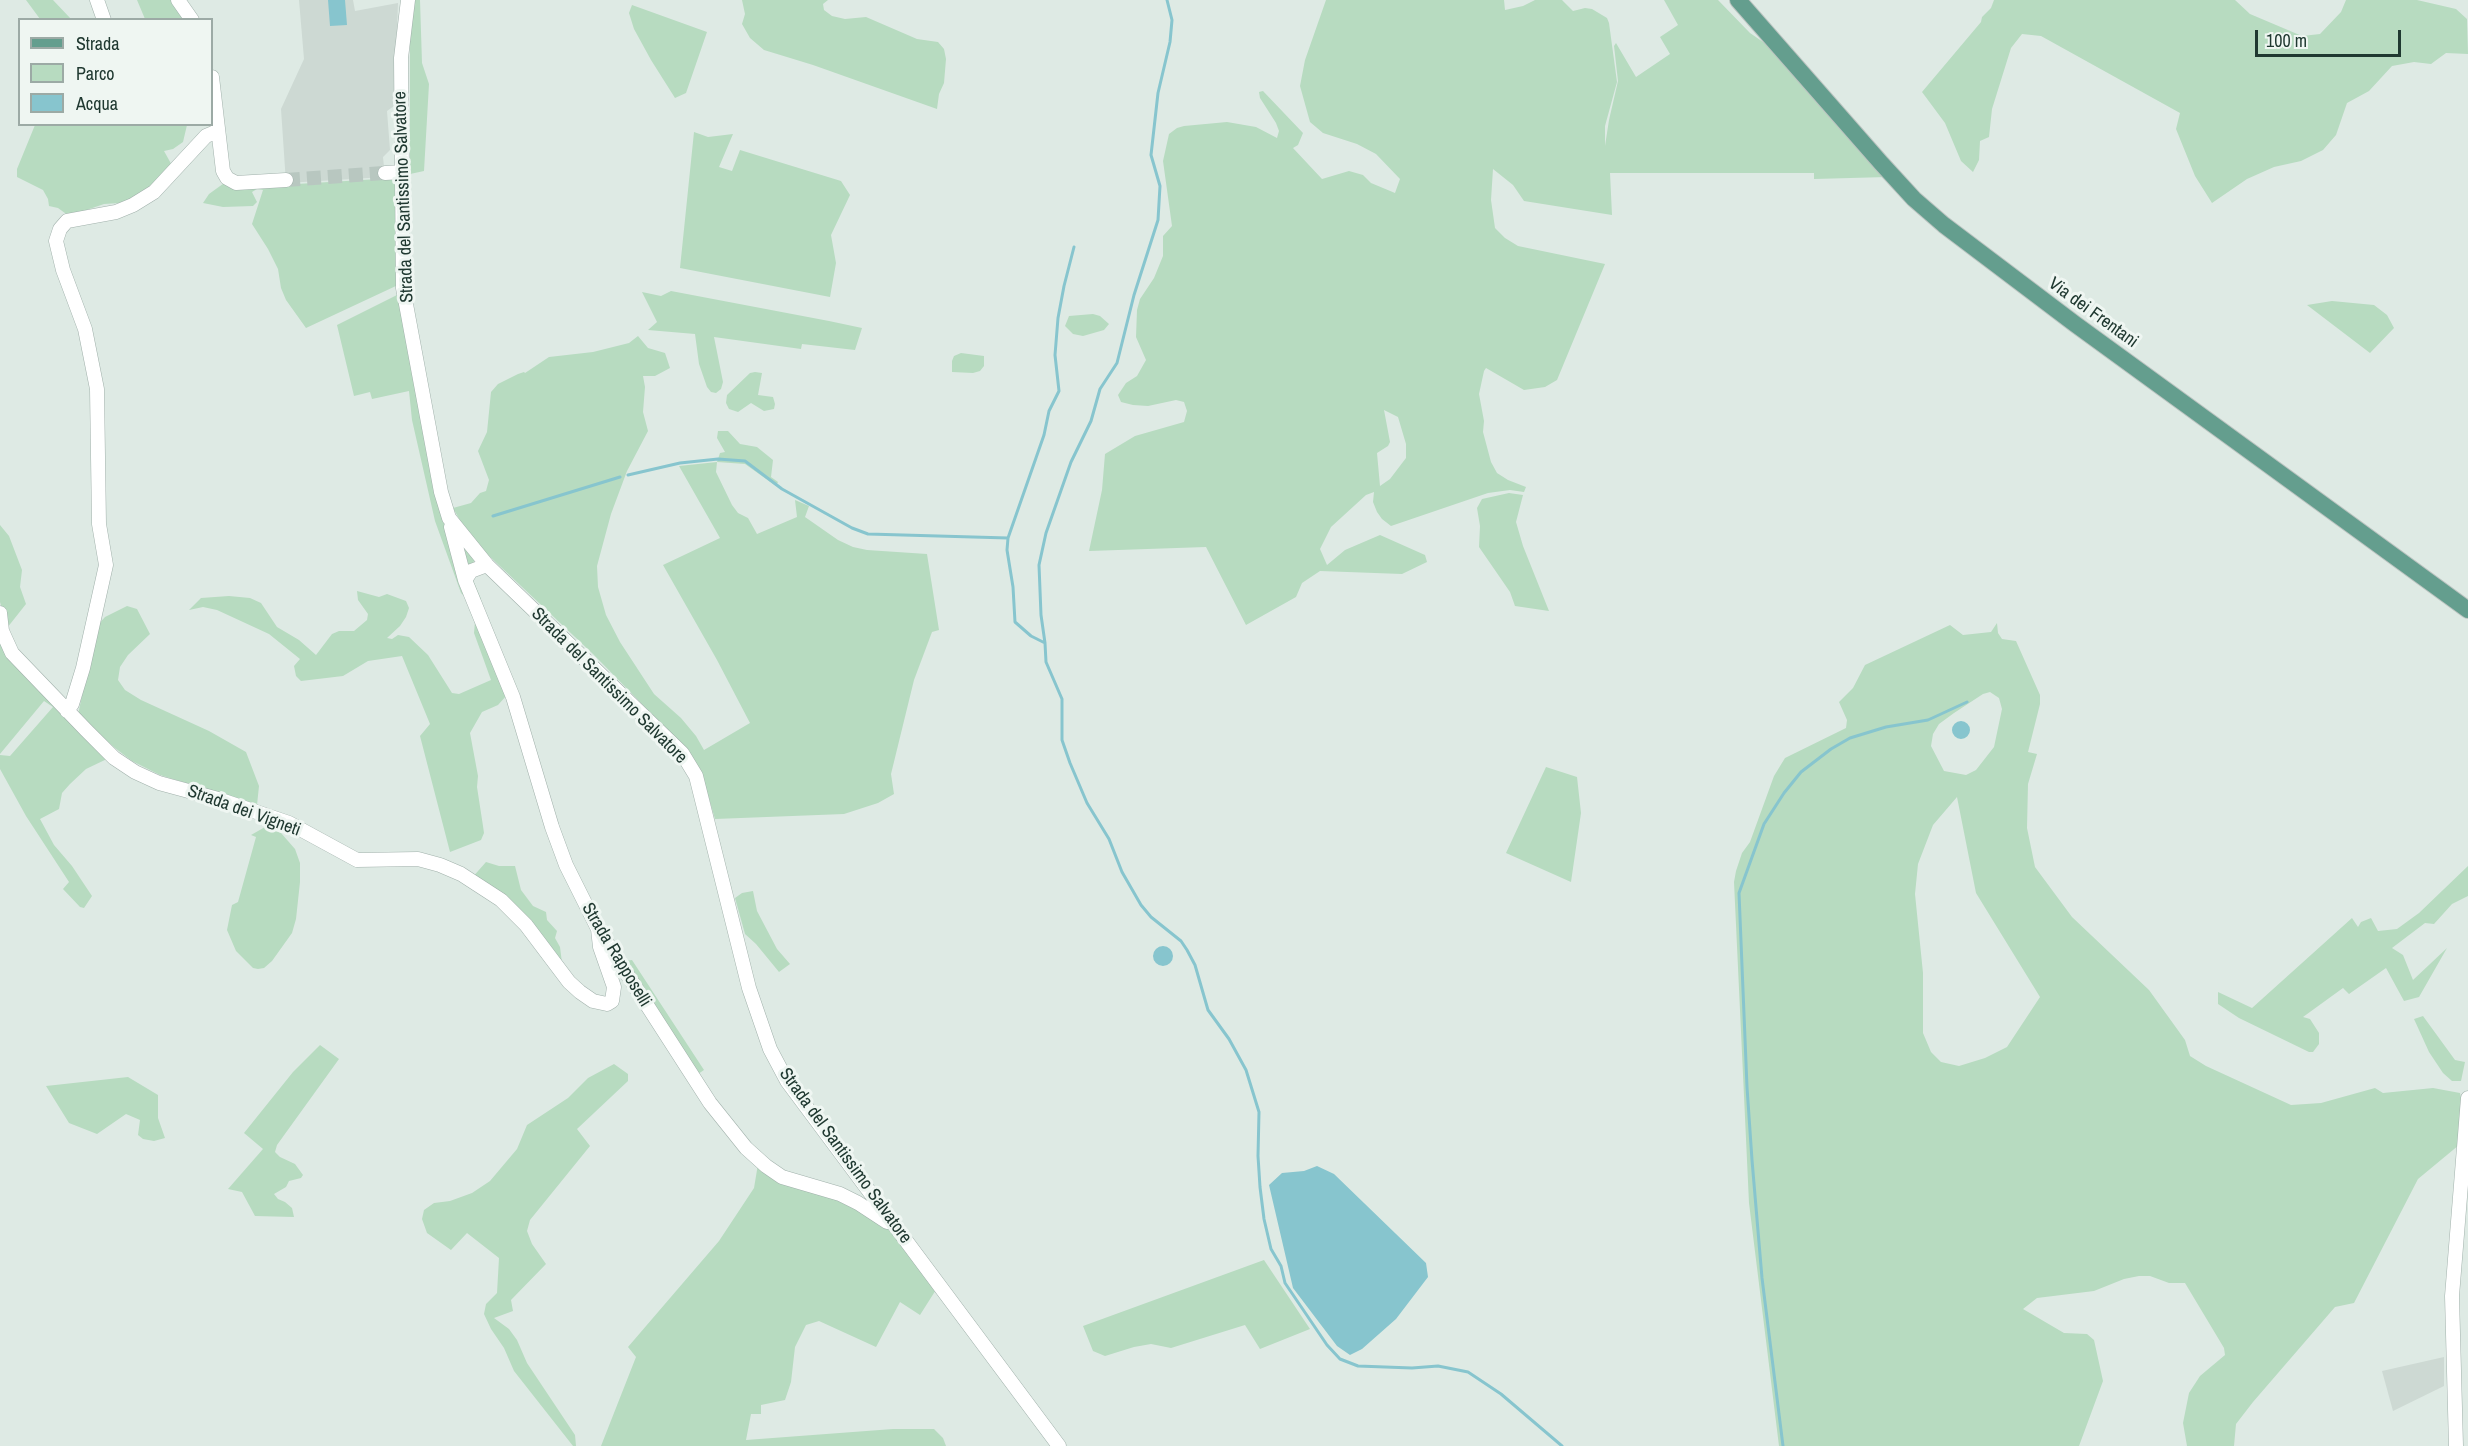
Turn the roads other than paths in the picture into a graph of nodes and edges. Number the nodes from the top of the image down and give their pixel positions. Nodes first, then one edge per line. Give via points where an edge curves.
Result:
1 (97, 0) edge
2 (178, 0) edge
3 (408, 0) edge
4 (1738, 0) edge
5 (103, 18) edge
6 (191, 18) edge
7 (213, 86) edge
8 (218, 131) junction
9 (402, 172) junction
10 (385, 173) tunnel mouth
11 (286, 180) tunnel mouth
12 (449, 518) junction
13 (487, 565) junction
14 (465, 580) junction
15 (2468, 610) edge
16 (0, 613) edge
17 (67, 711) junction
18 (598, 929) junction
19 (2468, 1098) edge
20 (858, 1176) junction
21 (831, 1192) junction
22 (897, 1228) junction
23 (1059, 1446) edge
24 (2456, 1446) edge

1 - 5 street
2 - 6 street
3 - 9 street, Strada del Santissimo Salvatore via 401,58
4 - 15 main road, Via dei Frentani via 1881,163 1944,225
7 - 8 street
8 - 11 street via 227,178 236,183
8 - 17 street via 206,136 154,192 116,212 67,222 56,241 85,329 97,389 99,524 106,565 83,668
9 - 10 street
9 - 12 street, Strada del Santissimo Salvatore via 403,288
12 - 13 street, Strada del Santissimo Salvatore
12 - 14 street, Strada Rapposelli
13 - 14 street via 471,571
13 - 20 street, Strada del Santissimo Salvatore via 682,753 696,776 748,988 770,1049 788,1081
14 - 18 street, Strada Rapposelli via 513,697 566,865
16 - 17 street, Strada dei Vigneti via 2,631 12,653
17 - 18 street, Strada dei Vigneti via 114,758 159,783 289,824 357,860 418,859 460,874 501,900 580,992 607,1004 612,1001 614,987
18 - 21 street, Strada Rapposelli via 710,1103 746,1148 782,1177
19 - 24 street via 2452,1296
20 - 21 street
20 - 22 street, Strada del Santissimo Salvatore
21 - 22 street, Strada Rapposelli via 858,1203
22 - 23 street, Strada del Santissimo Salvatore

